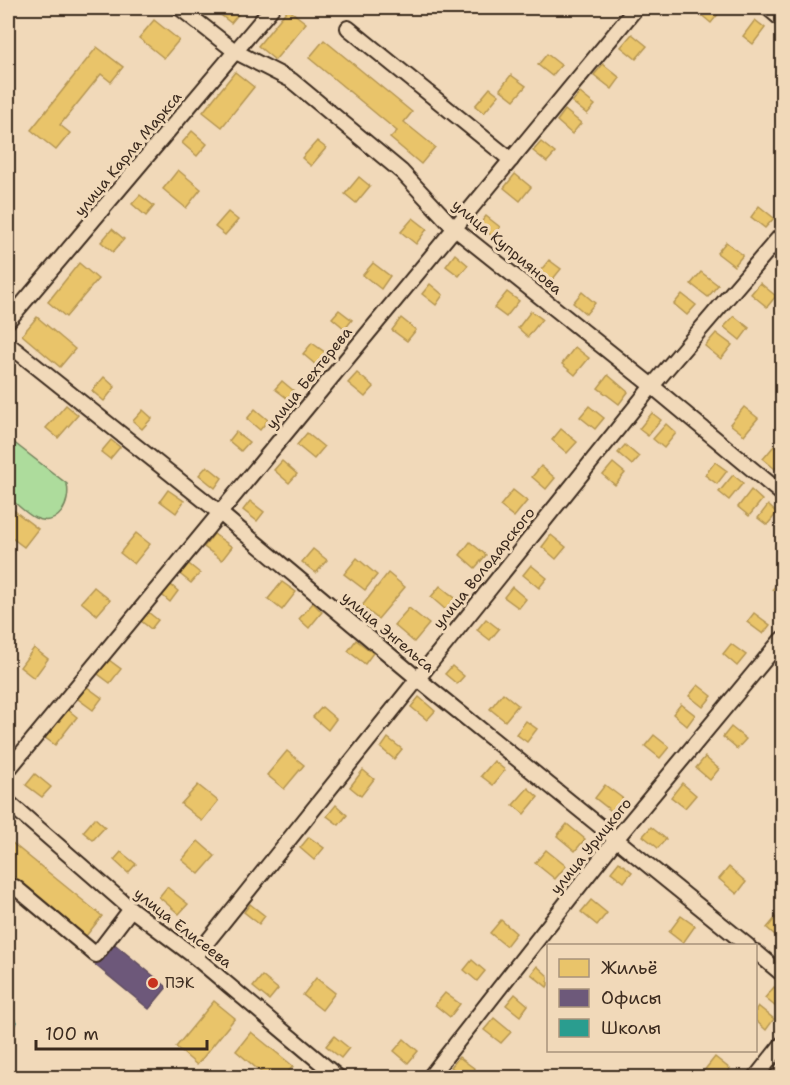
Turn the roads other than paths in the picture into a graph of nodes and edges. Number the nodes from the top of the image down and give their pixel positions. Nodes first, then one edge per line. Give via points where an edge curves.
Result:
1 (180, 8) edge
2 (272, 8) edge
3 (636, 8) edge
4 (768, 8) edge
5 (783, 20) edge
6 (348, 28) dead end
7 (236, 52) junction
8 (510, 160) junction
9 (454, 228) junction
10 (783, 234) edge
11 (8, 321) edge
12 (8, 344) edge
13 (652, 386) junction
14 (783, 494) edge
15 (220, 513) junction
16 (783, 639) edge
17 (417, 678) junction
18 (8, 770) edge
19 (8, 802) edge
20 (617, 838) junction
21 (10, 888) edge
22 (131, 909) junction
23 (747, 944) edge
24 (757, 953) edge
25 (195, 957) junction
26 (783, 974) edge
27 (783, 1044) edge
28 (339, 1077) edge
29 (429, 1077) edge
30 (755, 1077) edge

1 - 7 street, улица Куприянова
2 - 7 street, улица Карла Маркса
3 - 8 street, улица Бехтерева
4 - 5 street
6 - 8 street
7 - 9 street, улица Куприянова via 291,80 402,172
7 - 11 street, улица Карла Маркса
8 - 9 street, улица Бехтерева
9 - 13 street, улица Куприянова
9 - 15 street, улица Бехтерева
10 - 13 street, улица Володарского
12 - 15 street, улица Энгельса
13 - 14 street, улица Куприянова
13 - 17 street, улица Володарского
15 - 17 street, улица Энгельса
15 - 18 street, улица Бехтерева
16 - 20 street, улица Урицкого
17 - 20 street, улица Энгельса
17 - 25 street, улица Володарского
19 - 22 street, улица Елисеева
20 - 23 street, улица Энгельса
20 - 29 street, улица Урицкого
21 - 22 street via 96,955
22 - 25 street, улица Елисеева
24 - 26 street
25 - 28 street, улица Елисеева
27 - 30 street

